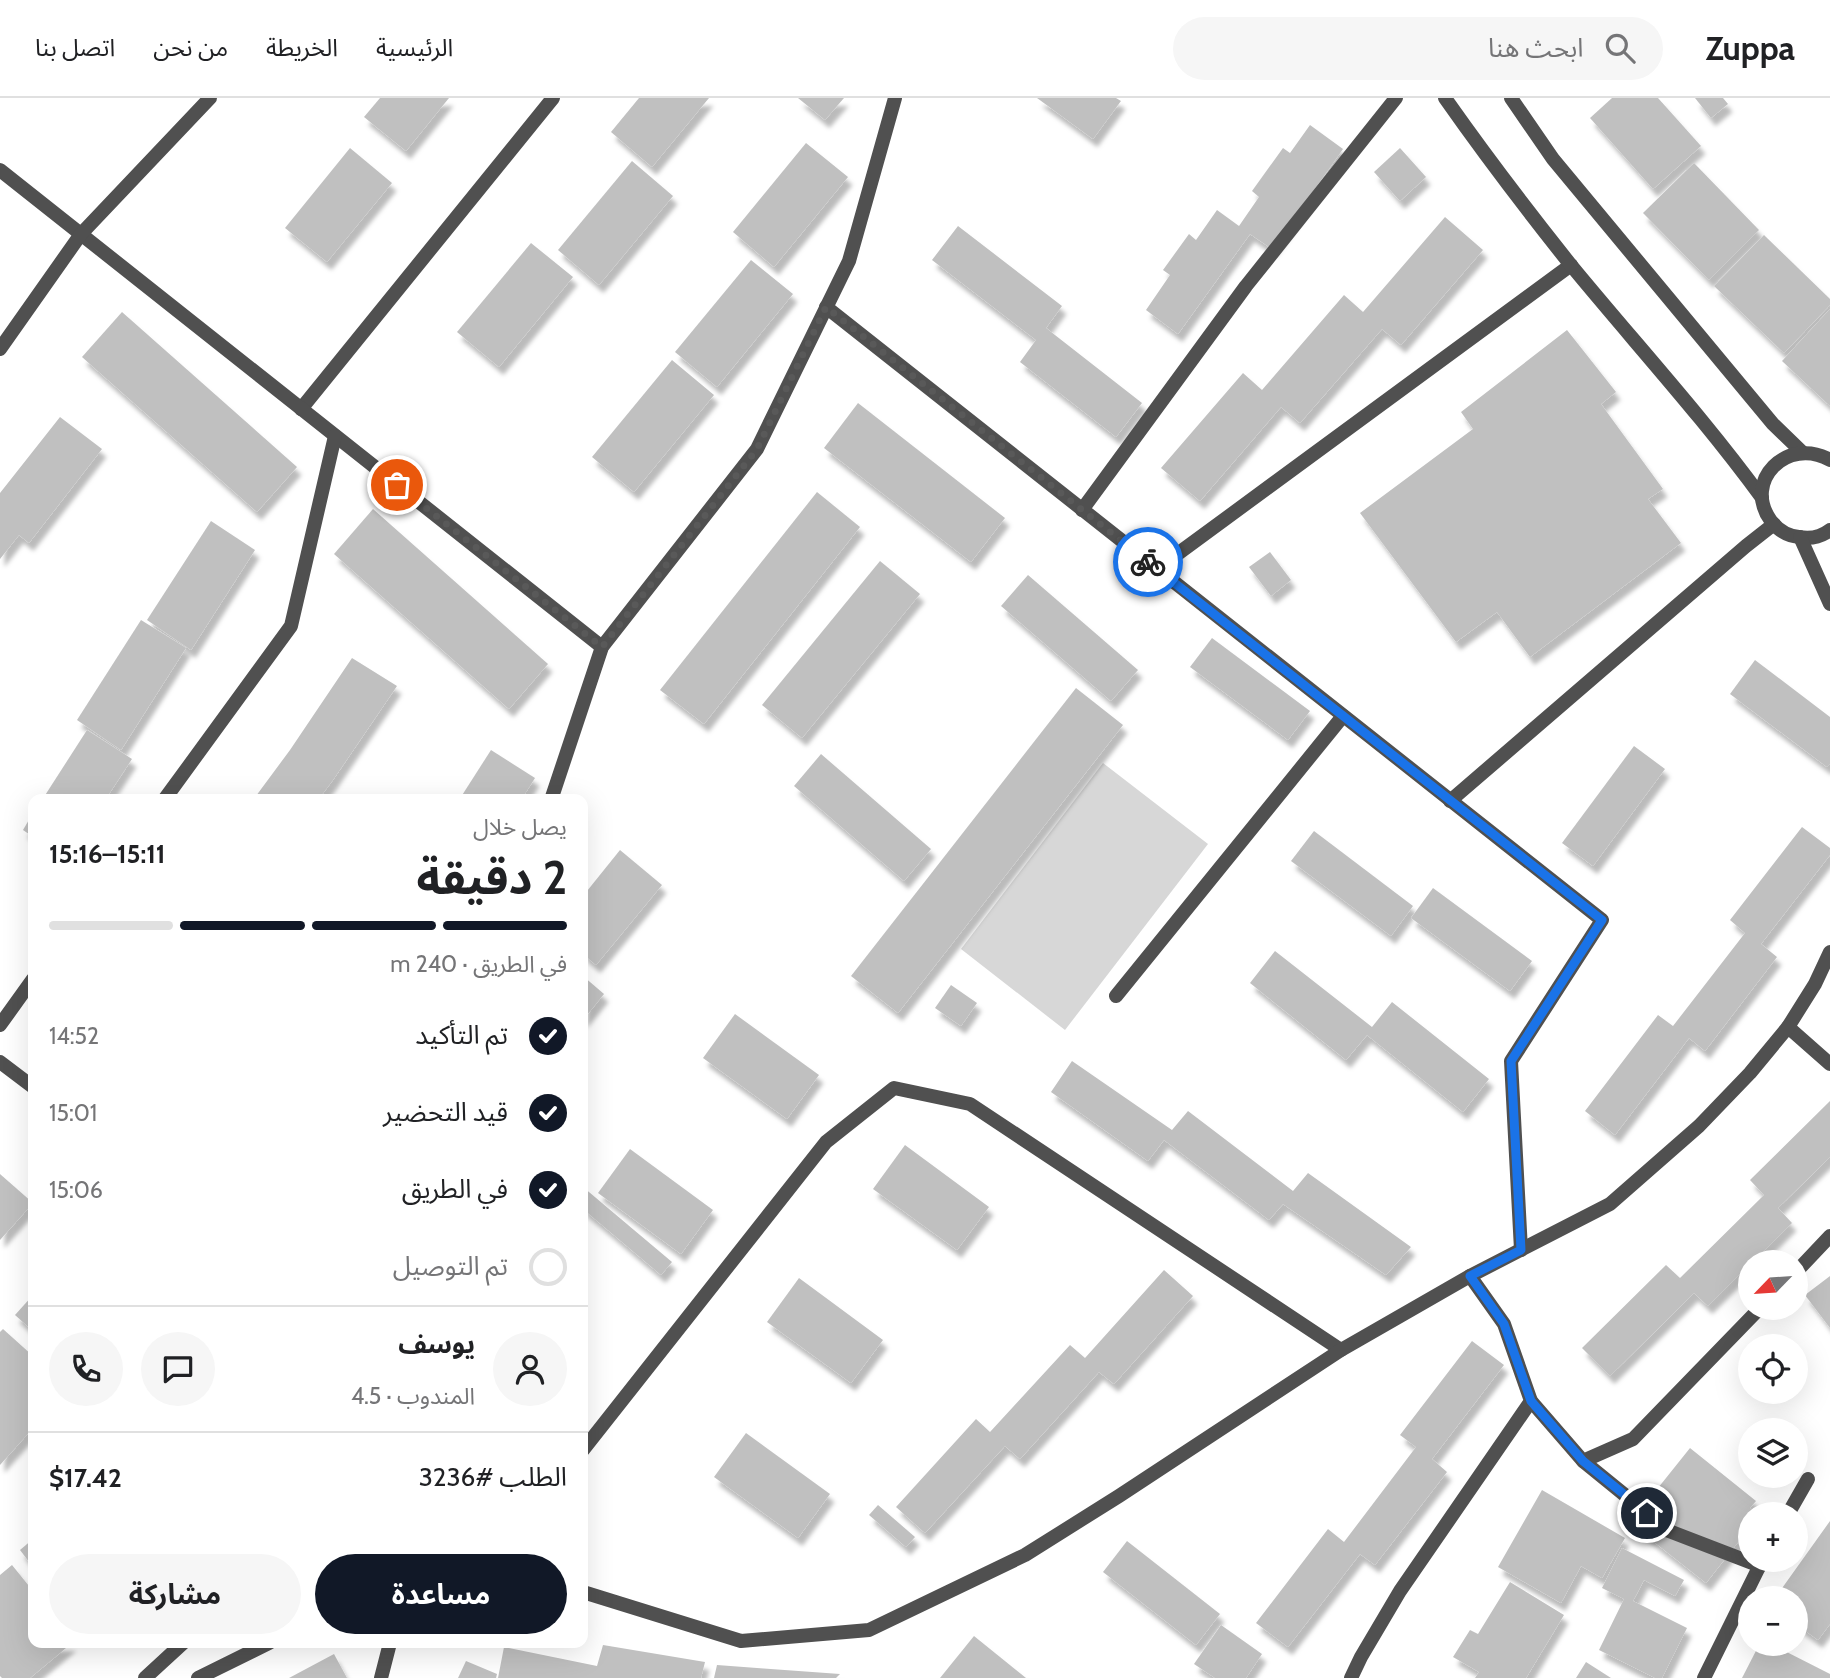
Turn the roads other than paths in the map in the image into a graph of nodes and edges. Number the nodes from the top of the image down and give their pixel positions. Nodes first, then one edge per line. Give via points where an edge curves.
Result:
1 (210, 98) edge
2 (553, 98) edge
3 (895, 98) edge
4 (1396, 98) edge
5 (1445, 98) edge
6 (1511, 98) edge
7 (0, 170) edge
8 (81, 234) junction
9 (1571, 265) junction
10 (826, 307) junction
11 (0, 349) edge
12 (301, 408) junction
13 (335, 436) junction
14 (1802, 452) junction
15 (1830, 460) edge
16 (1762, 499) junction
17 (1082, 510) junction
18 (1774, 524) junction
19 (1830, 530) edge
20 (1800, 537) junction
21 (1157, 569) junction
22 (1830, 604) edge
23 (602, 647) junction
24 (1343, 716) junction
25 (168, 794) edge
26 (553, 794) edge
27 (1450, 801) junction
28 (1830, 953) edge
29 (28, 986) edge
30 (1116, 996) dead end
31 (0, 1025) edge
32 (1788, 1027) junction
33 (0, 1062) edge
34 (1830, 1064) edge
35 (28, 1083) edge
36 (1830, 1236) edge
37 (1521, 1250) junction
38 (1808, 1259) edge
39 (1470, 1276) junction
40 (1748, 1320) edge
41 (1341, 1350) junction
42 (1531, 1401) junction
43 (588, 1444) edge
44 (1583, 1461) junction
45 (1738, 1554) edge
46 (1757, 1572) edge
47 (588, 1594) edge
48 (178, 1648) edge
49 (259, 1648) edge
50 (389, 1648) edge
51 (145, 1678) edge
52 (198, 1678) edge
53 (381, 1678) edge
54 (1351, 1678) edge
55 (1704, 1678) edge

1 - 8 street
2 - 12 street
3 - 10 street via 849,261
4 - 17 street via 1246,286
5 - 9 street
6 - 14 street via 1561,170 1773,424
7 - 8 street
8 - 11 street
8 - 12 street
9 - 16 street
9 - 21 street
10 - 17 street
10 - 23 street via 757,449
12 - 13 street
13 - 23 street
13 - 25 street via 291,625
14 - 15 street
14 - 16 street via 1786,456 1773,467 1764,481
16 - 18 street
17 - 21 street
18 - 20 street via 1792,537
18 - 27 street
19 - 20 street via 1808,539
20 - 22 street
21 - 24 street
23 - 26 street
24 - 27 street
24 - 30 street
27 - 37 street via 1602,920 1511,1061
28 - 32 street
29 - 31 street
32 - 34 street
32 - 37 street via 1699,1126 1610,1204
33 - 35 street
36 - 38 street
37 - 39 street
39 - 41 street
39 - 42 street via 1504,1324
40 - 44 street via 1633,1439
41 - 43 street via 970,1104 894,1088 826,1142
41 - 47 street via 1025,1555 869,1630 741,1641
42 - 44 street
42 - 54 street via 1400,1591
44 - 45 street via 1669,1531
46 - 55 street
48 - 51 street
49 - 52 street
50 - 53 street

